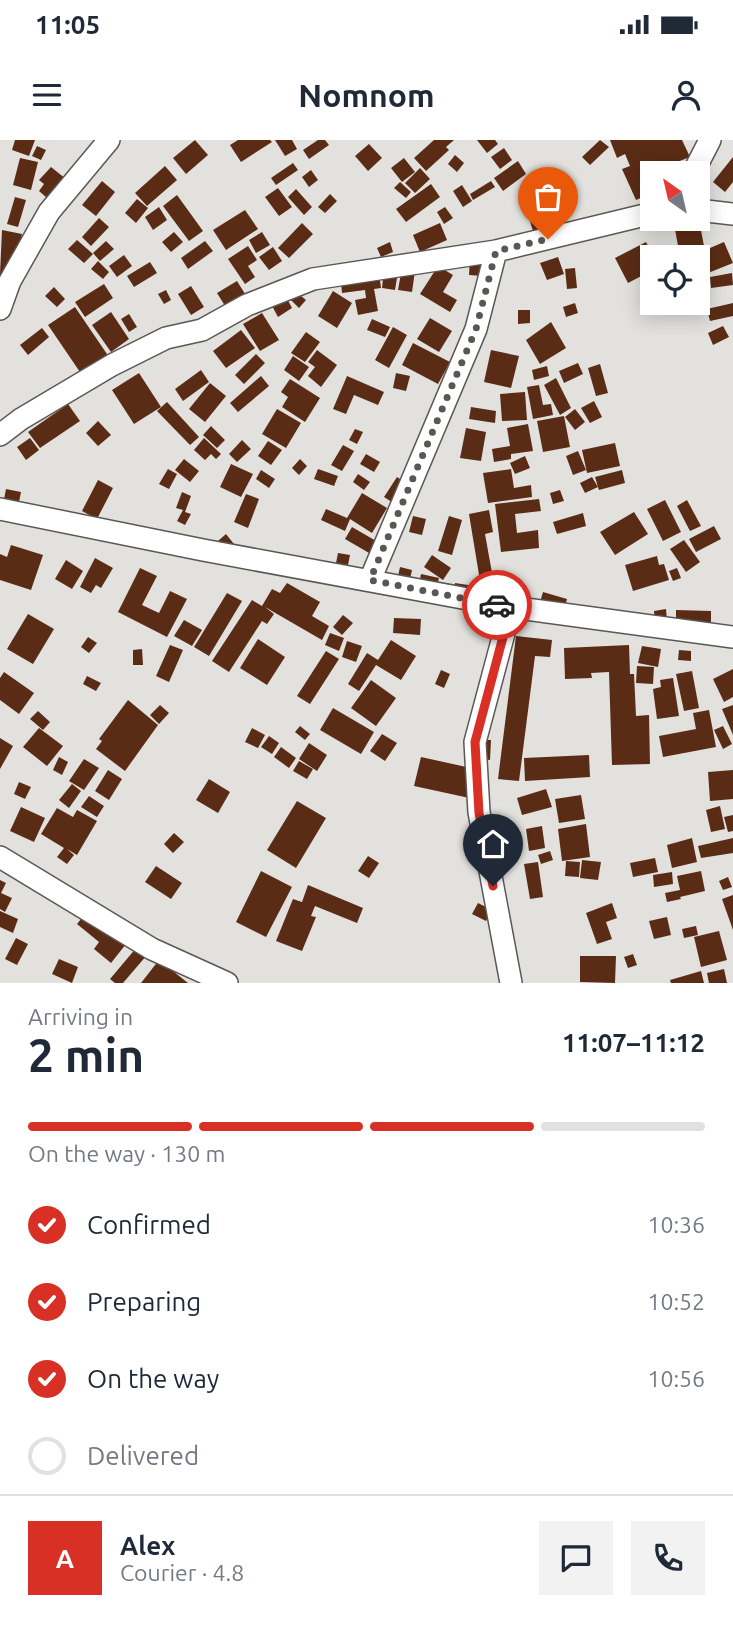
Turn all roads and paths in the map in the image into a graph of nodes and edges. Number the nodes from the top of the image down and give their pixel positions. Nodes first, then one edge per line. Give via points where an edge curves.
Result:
1 (109, 140) edge
2 (710, 140) edge
3 (699, 161) edge
4 (710, 211) edge
5 (733, 214) edge
6 (640, 216) edge
7 (496, 251) junction
8 (0, 309) edge
9 (0, 435) edge
10 (0, 509) edge
11 (370, 580) junction
12 (511, 607) junction
13 (733, 637) edge
14 (0, 857) edge
15 (227, 983) edge
16 (511, 983) edge

1 - 8 street via 49,212 10,281
2 - 3 street
4 - 5 street
6 - 7 street
7 - 9 street via 313,279 247,305 202,330 166,338 112,365
7 - 11 street via 476,329
10 - 11 street
11 - 12 street
12 - 13 street
12 - 16 street via 475,742 479,813
14 - 15 street via 152,949

